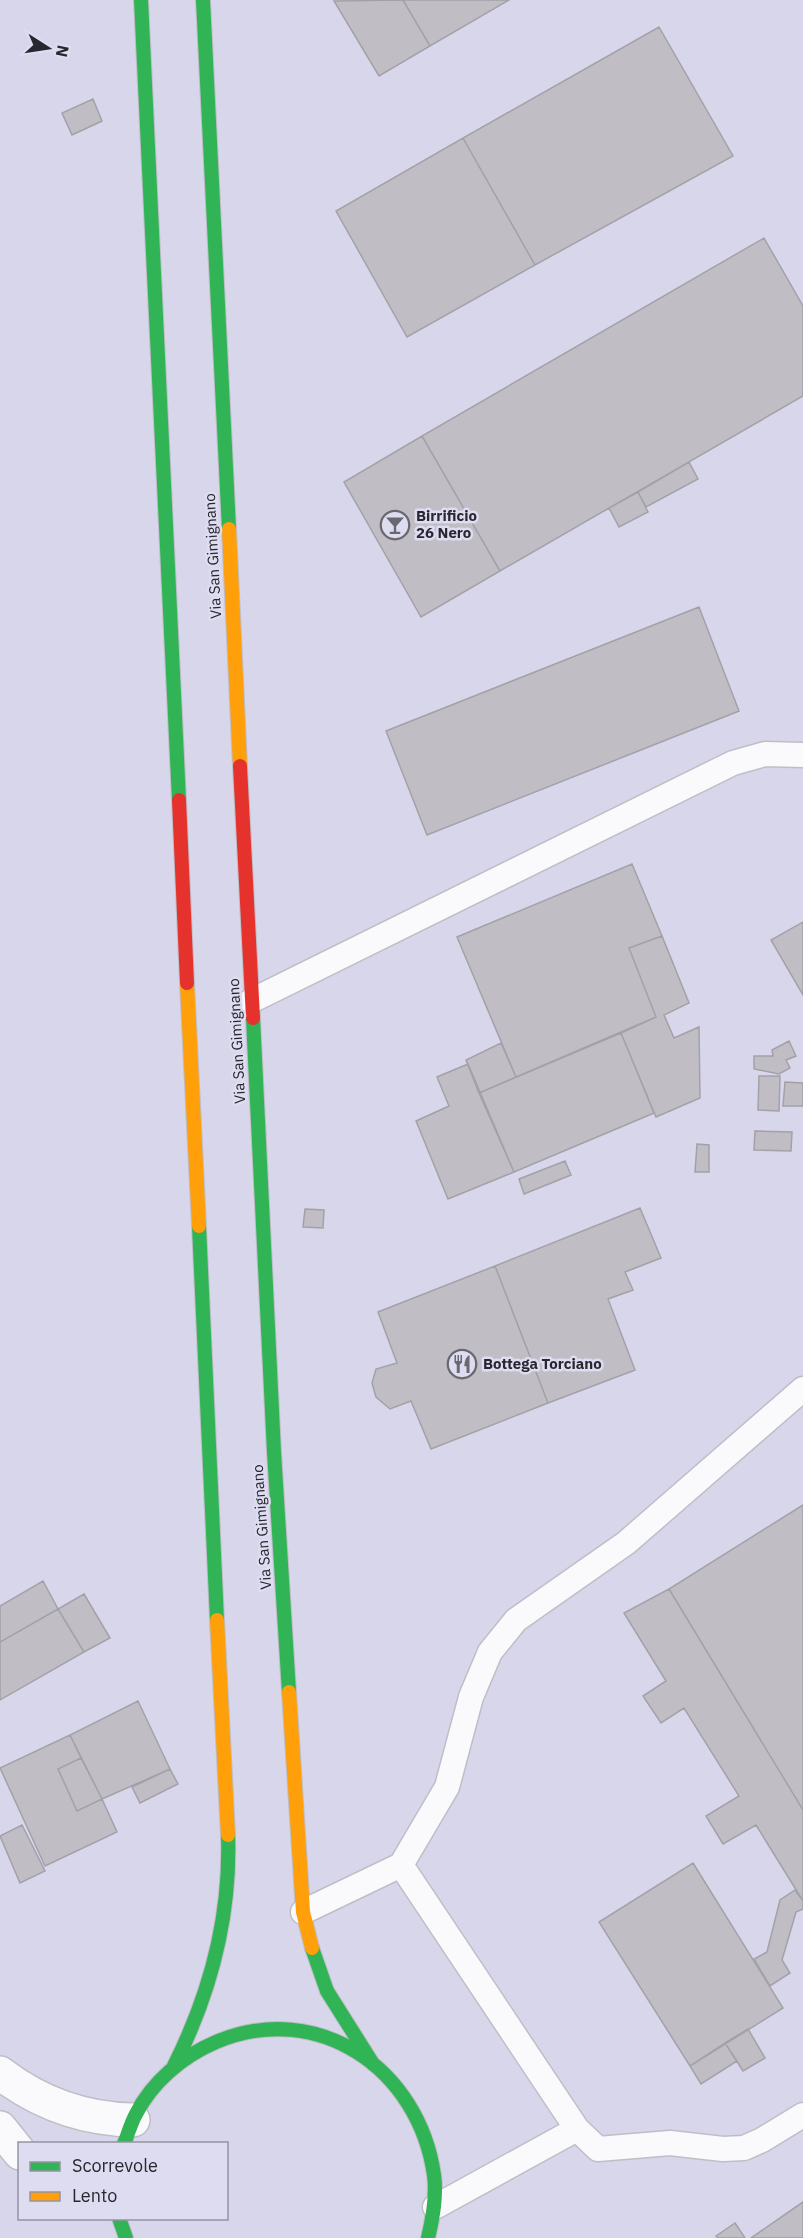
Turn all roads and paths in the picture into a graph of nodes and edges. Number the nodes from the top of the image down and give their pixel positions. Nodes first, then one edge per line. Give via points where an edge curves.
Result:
1 (141, 0) edge
2 (203, 0) edge
3 (803, 754) edge
4 (251, 1001) junction
5 (803, 1389) edge
6 (401, 1865) junction
7 (303, 1912) junction
8 (373, 2064) junction
9 (174, 2066) junction
10 (0, 2073) edge
11 (803, 2115) edge
12 (0, 2128) edge
13 (577, 2129) junction
14 (129, 2132) edge
15 (18, 2150) edge
16 (435, 2207) junction
17 (120, 2220) edge
18 (126, 2238) edge
19 (428, 2238) edge

1 - 9 main road via 228,1835 225,1912 216,1964 191,2033
2 - 4 main road, Via San Gimignano
3 - 4 lane via 765,754 734,763
4 - 7 main road, Via San Gimignano
5 - 6 lane via 626,1543 516,1620 496,1643 476,1683 447,1787
6 - 7 lane
6 - 13 lane
7 - 8 main road, Via San Gimignano via 327,1992
8 - 9 main road via 326,2036 273,2028 220,2039
8 - 16 main road via 408,2101 421,2122 435,2178
9 - 14 main road via 146,2095
10 - 14 street via 34,2096
11 - 13 lane via 762,2140 734,2149 670,2143 598,2149
12 - 15 street
13 - 16 lane
16 - 19 main road
17 - 18 main road

